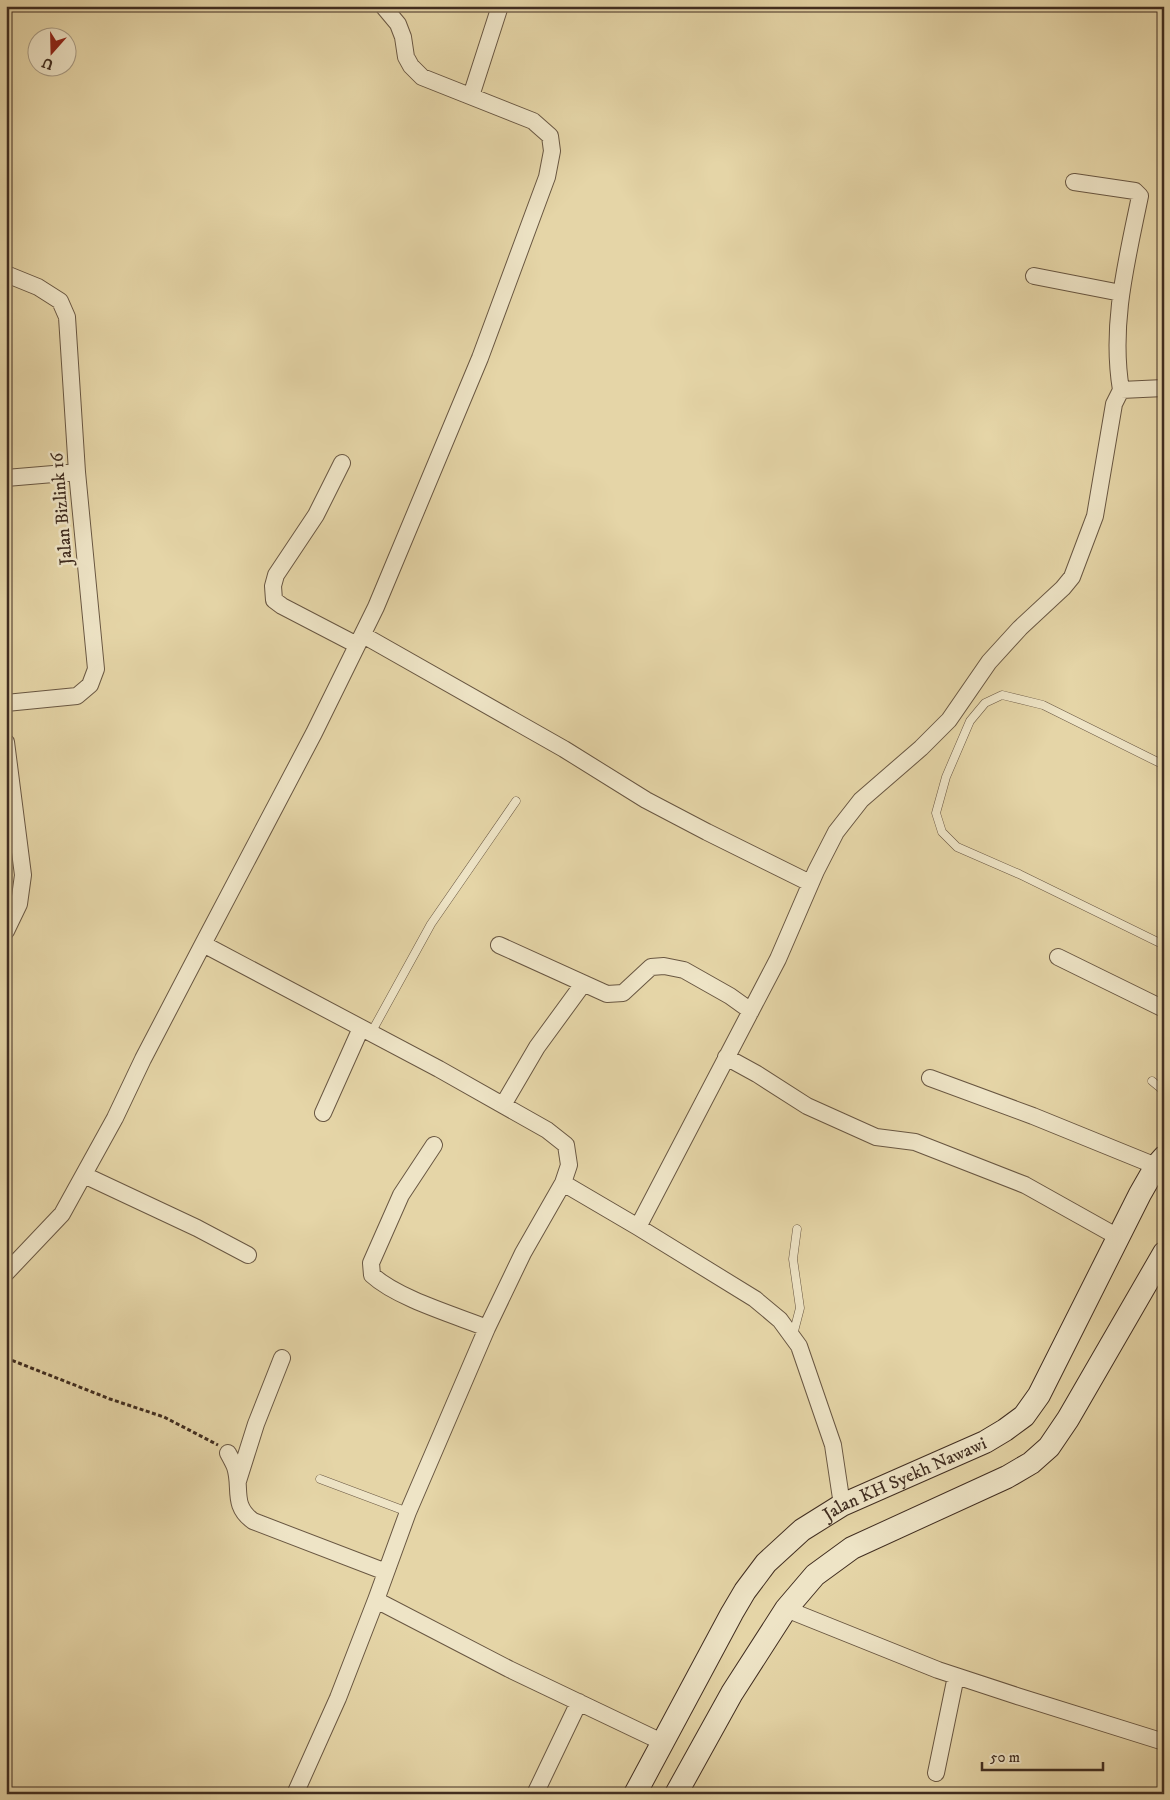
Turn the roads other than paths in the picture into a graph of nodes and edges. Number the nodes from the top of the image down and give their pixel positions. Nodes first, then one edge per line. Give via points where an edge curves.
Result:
1 (383, 6) edge
2 (500, 6) edge
3 (471, 96) junction
4 (1074, 182) dead end
5 (6, 274) edge
6 (1034, 276) dead end
7 (1121, 293) junction
8 (1164, 388) edge
9 (1121, 390) junction
10 (342, 463) dead end
11 (77, 472) junction
12 (6, 478) edge
13 (360, 640) junction
14 (6, 703) edge
15 (6, 742) edge
16 (1164, 765) edge
17 (516, 801) dead end
18 (810, 883) junction
19 (10, 916) edge
20 (6, 931) edge
21 (203, 944) junction
22 (499, 945) dead end
23 (1164, 945) edge
24 (1058, 957) dead end
25 (583, 984) junction
26 (1164, 1009) edge
27 (751, 1011) junction
28 (366, 1030) junction
29 (726, 1057) junction
30 (930, 1078) dead end
31 (1152, 1081) dead end
32 (1164, 1091) edge
33 (503, 1105) junction
34 (323, 1113) dead end
35 (434, 1144) dead end
36 (1160, 1161) edge
37 (84, 1175) junction
38 (563, 1183) junction
39 (638, 1227) junction
40 (797, 1229) dead end
41 (1118, 1237) junction
42 (1164, 1253) edge
43 (248, 1255) dead end
44 (6, 1273) edge
45 (1156, 1282) edge
46 (487, 1328) junction
47 (793, 1337) junction
48 (282, 1358) dead end
49 (228, 1453) road end
50 (320, 1479) dead end
51 (237, 1484) junction
52 (842, 1505) junction
53 (408, 1512) junction
54 (386, 1572) junction
55 (376, 1600) junction
56 (786, 1609) junction
57 (956, 1676) junction
58 (580, 1702) junction
59 (662, 1742) junction
60 (1164, 1742) edge
61 (936, 1773) dead end
62 (295, 1794) edge
63 (535, 1794) edge
64 (635, 1794) edge
65 (676, 1794) edge

1 - 3 street via 398,24 411,66 422,76
2 - 3 street
3 - 13 street via 533,121 550,136 552,151 547,176 480,358
4 - 7 street via 1135,191 1140,196
5 - 11 street, Jalan Bizlink 16 via 60,301 67,317
6 - 7 street
7 - 9 street via 1118,323
8 - 9 street
9 - 18 street via 1114,404 1095,516 1072,576 988,662 949,720 922,748 861,800 836,832
10 - 13 street via 316,515 276,575 273,593 274,600 282,606
11 - 12 street
11 - 14 street, Jalan Bizlink 16 via 96,669 90,685 77,696
13 - 18 street via 564,749 646,800
13 - 21 street
15 - 19 street via 23,875 20,898
16 - 23 lane via 1043,705 1002,695 985,703 970,721 946,777 936,813 942,832 957,847
17 - 28 lane via 431,924
18 - 27 street via 778,959
19 - 20 street
21 - 28 street
21 - 37 street
22 - 25 street
24 - 26 street
25 - 27 street via 607,994 623,994 651,967 664,966 684,970
25 - 33 street via 537,1047
27 - 29 street
28 - 33 street
28 - 34 street
29 - 39 street
29 - 41 street via 807,1106 876,1137 915,1142 1025,1185
30 - 36 street
31 - 32 lane
33 - 38 street via 546,1130 566,1146 569,1165
35 - 46 street via 401,1195 371,1263 372,1275 407,1297
36 - 41 main road, Jalan KH Syekh Nawawi
37 - 43 street
37 - 44 street via 62,1214
38 - 39 street
38 - 46 street via 523,1253
39 - 47 street via 755,1299 780,1320
40 - 47 lane via 793,1259 800,1308
41 - 52 main road, Jalan KH Syekh Nawawi via 1039,1395 1024,1416 985,1442
42 - 45 main road
45 - 56 main road via 1049,1447 1031,1463 852,1548 815,1575
46 - 53 street
47 - 52 street via 799,1346 833,1445
48 - 51 street
49 - 51 street via 236,1468
50 - 53 lane
51 - 54 street via 240,1506 253,1521
52 - 59 main road, Jalan KH Syekh Nawawi via 802,1530 766,1563 745,1590
53 - 54 street
54 - 55 street
55 - 58 street
55 - 62 street via 338,1698
56 - 57 street
56 - 65 main road via 732,1693
57 - 60 street
57 - 61 street
58 - 59 street
58 - 63 street
59 - 64 main road, Jalan KH Syekh Nawawi

